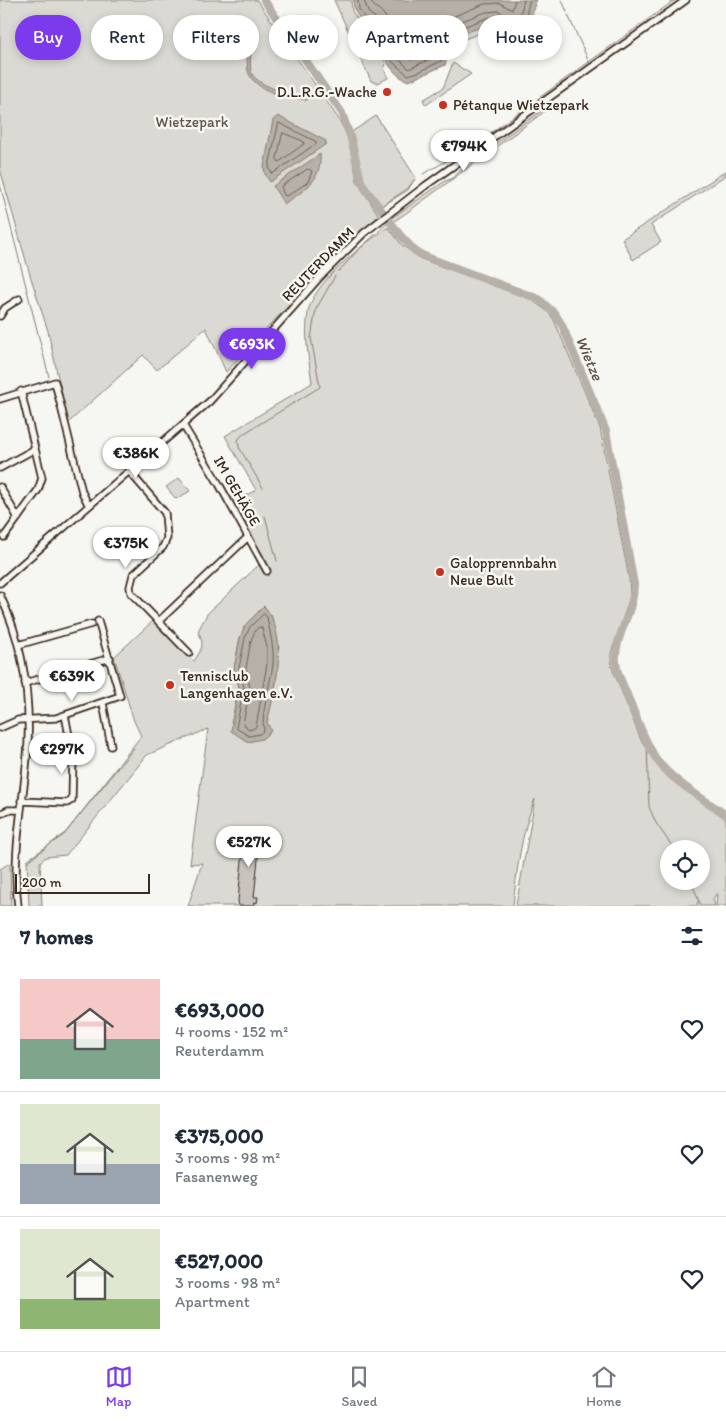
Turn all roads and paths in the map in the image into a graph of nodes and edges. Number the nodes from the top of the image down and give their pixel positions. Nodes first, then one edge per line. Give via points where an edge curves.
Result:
1 (686, 0) edge
2 (19, 299) dead end
3 (0, 316) edge
4 (21, 391) junction
5 (0, 399) edge
6 (183, 424) junction
7 (35, 449) junction
8 (0, 468) edge
9 (130, 471) junction
10 (0, 487) edge
11 (89, 506) junction
12 (18, 518) junction
13 (4, 537) dead end
14 (248, 537) junction
15 (267, 571) dead end
16 (0, 583) edge
17 (0, 595) edge
18 (159, 621) junction
19 (18, 646) junction
20 (189, 653) dead end
21 (110, 658) junction
22 (25, 683) junction
23 (103, 703) junction
24 (65, 715) junction
25 (28, 720) junction
26 (0, 728) edge
27 (111, 746) dead end
28 (21, 801) junction
29 (20, 810) junction
30 (0, 814) edge
31 (18, 906) edge

1 - 6 street, REUTERDAMM via 380,220 329,267 220,391
2 - 3 street via 5,308
4 - 5 street
4 - 7 street
4 - 11 street via 55,382 82,492
6 - 9 street, REUTERDAMM
6 - 14 street, IM GEHÄGE
7 - 8 street
7 - 12 street via 41,485
9 - 11 street, REUTERDAMM
9 - 18 street via 164,511 166,518 166,543 133,576 130,587 132,594
10 - 12 street
11 - 16 street, REUTERDAMM
12 - 13 street
14 - 15 street, IM GEHÄGE
14 - 18 street
17 - 19 street
18 - 20 street
19 - 21 street via 95,623
19 - 22 street
21 - 22 street
21 - 23 street via 120,696
22 - 25 street
23 - 24 street
23 - 27 street
24 - 25 street via 48,720
24 - 28 street via 73,756 72,800 67,803
25 - 26 street via 14,721
25 - 28 street
28 - 29 street
29 - 30 street
29 - 31 street

